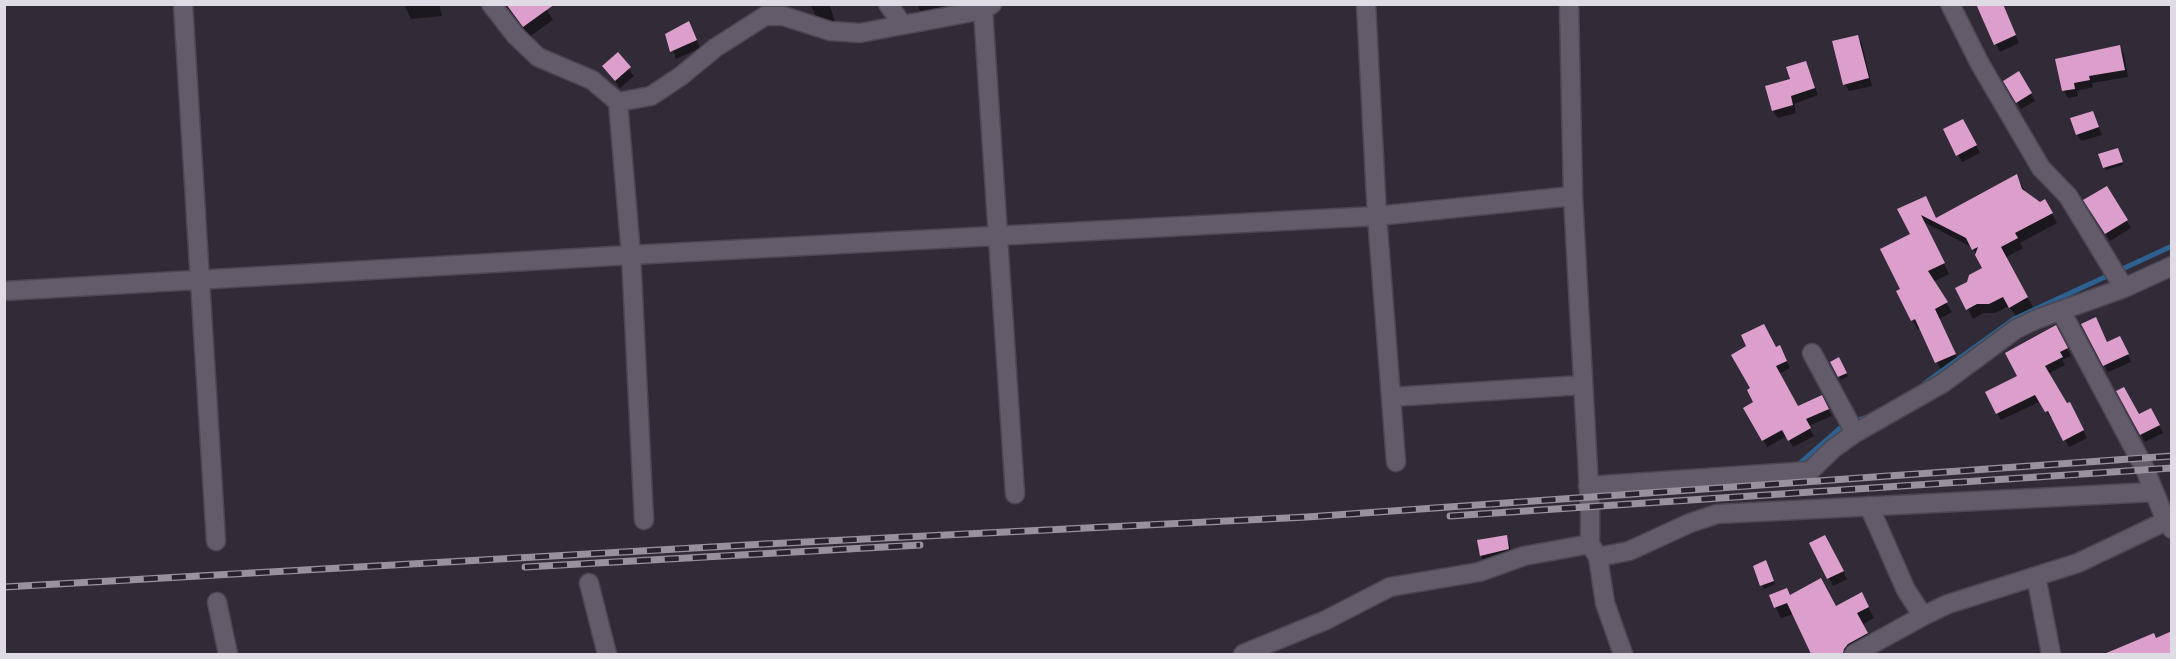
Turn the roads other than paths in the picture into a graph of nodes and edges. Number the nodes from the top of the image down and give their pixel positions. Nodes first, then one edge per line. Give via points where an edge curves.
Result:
1 (183, 4) edge
2 (491, 4) edge
3 (888, 4) edge
4 (1366, 4) edge
5 (1569, 4) edge
6 (1950, 4) edge
7 (988, 7) edge
8 (902, 24) junction
9 (618, 102) junction
10 (1573, 196) junction
11 (1377, 216) junction
12 (997, 236) junction
13 (631, 255) junction
14 (2172, 266) edge
15 (200, 280) junction
16 (2124, 288) junction
17 (4, 291) edge
18 (2061, 311) junction
19 (1812, 353) dead end
20 (1583, 385) junction
21 (1391, 397) junction
22 (1855, 433) junction
23 (1396, 462) dead end
24 (1588, 486) junction
25 (2154, 492) junction
26 (1015, 494) dead end
27 (1869, 506) junction
28 (644, 520) dead end
29 (2169, 525) edge
30 (216, 541) dead end
31 (1594, 550) junction
32 (2036, 576) junction
33 (589, 583) dead end
34 (217, 602) dead end
35 (1923, 616) junction
36 (228, 654) edge
37 (607, 654) edge
38 (1244, 654) edge
39 (1623, 654) edge
40 (1854, 654) edge
41 (2051, 654) edge

1 - 15 street
2 - 9 street via 538,57 592,80
3 - 8 street
4 - 11 street
5 - 10 street
6 - 16 street via 1980,64 2042,168 2068,196
7 - 8 street
7 - 12 street
8 - 9 street via 860,33 830,31 783,16 765,16 651,96
9 - 13 street
10 - 11 street
10 - 20 street
11 - 12 street
11 - 21 street
12 - 13 street
12 - 26 street
13 - 15 street
13 - 28 street
14 - 16 street
15 - 17 street
15 - 30 street
16 - 18 street
18 - 22 street via 2016,329 1943,383
18 - 25 street
19 - 22 street
20 - 21 street
20 - 24 street
21 - 23 street
22 - 24 street via 1810,471
24 - 31 street
25 - 27 street
25 - 29 street
27 - 31 street via 1717,514 1629,551
27 - 35 street via 1906,590
29 - 32 street
31 - 38 street via 1524,556 1479,572 1390,587 1326,620
31 - 39 street via 1605,603
32 - 35 street
32 - 41 street
33 - 37 street
34 - 36 street
35 - 40 street

